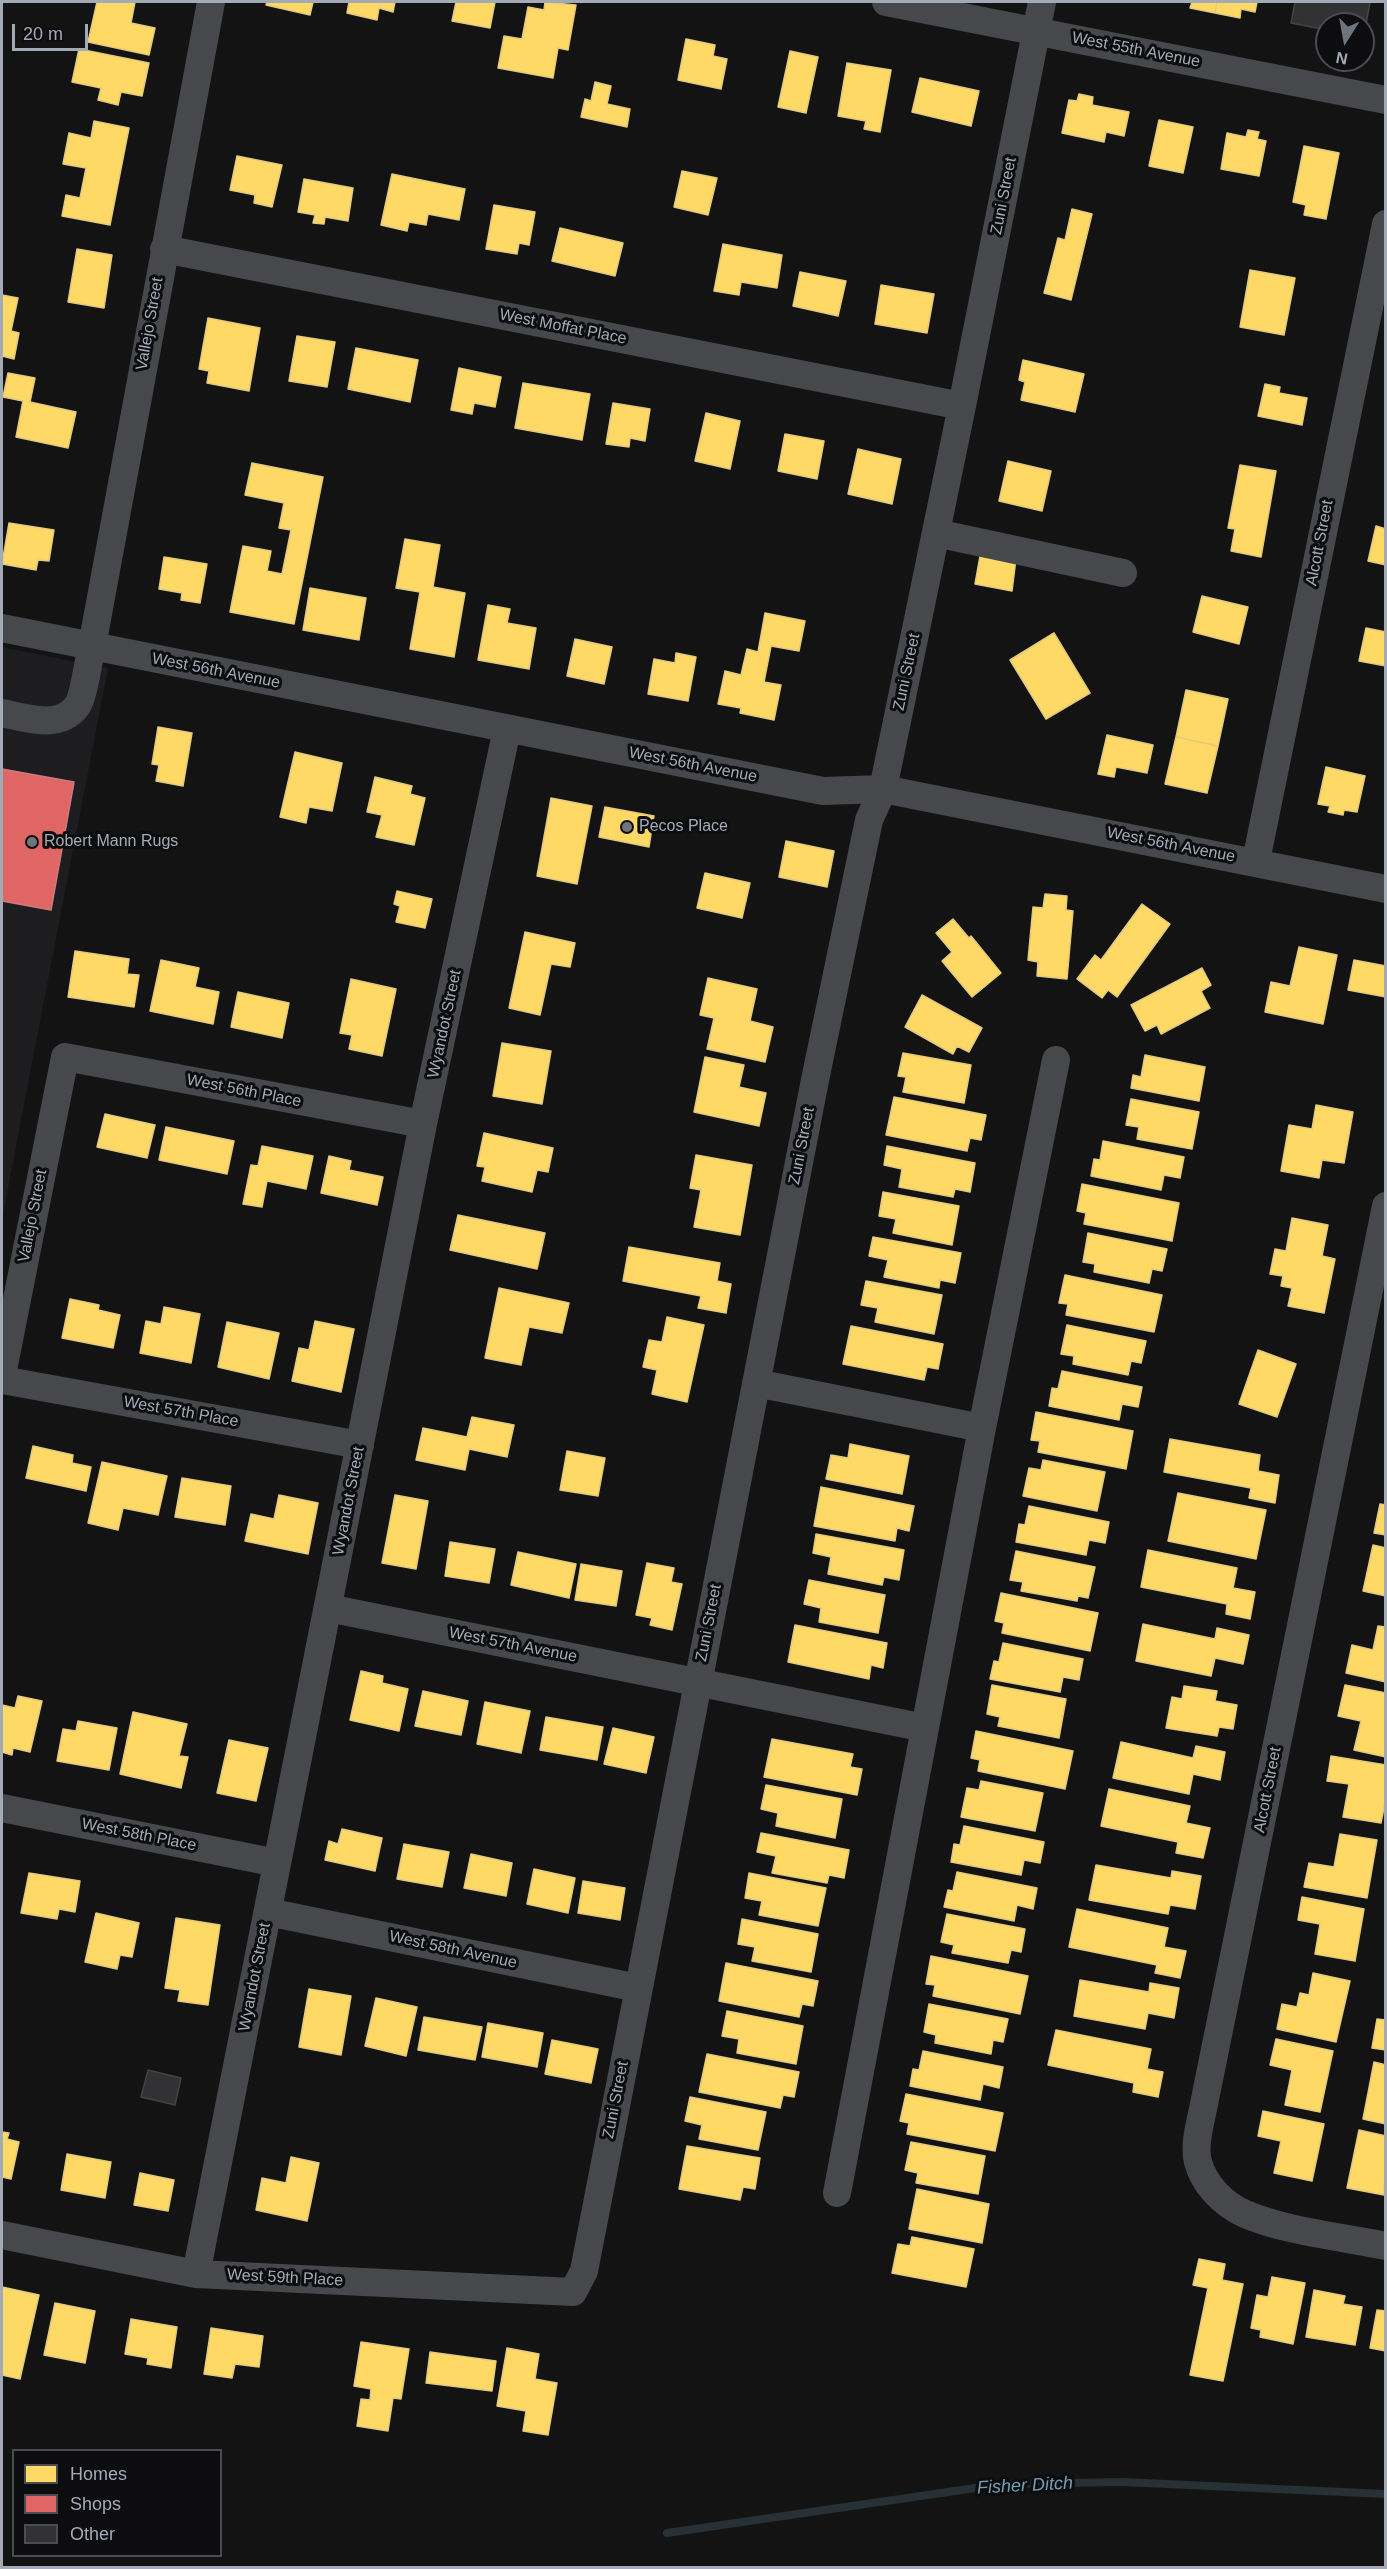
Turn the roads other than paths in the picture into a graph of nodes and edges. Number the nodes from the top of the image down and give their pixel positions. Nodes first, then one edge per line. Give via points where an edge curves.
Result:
1 (211, 2) edge
2 (886, 2) edge
3 (1042, 2) edge
4 (1037, 31) junction
5 (1386, 100) edge
6 (1386, 224) edge
7 (164, 249) junction
8 (962, 406) junction
9 (936, 533) junction
10 (1123, 573) dead end
11 (2, 628) edge
12 (92, 646) junction
13 (2, 713) edge
14 (507, 729) junction
15 (883, 789) junction
16 (1256, 861) junction
17 (1386, 889) edge
18 (65, 1057) joint
19 (1056, 1060) dead end
20 (423, 1124) junction
21 (1386, 1206) edge
22 (2, 1375) edge
23 (2, 1380) edge
24 (756, 1383) junction
25 (982, 1428) junction
26 (360, 1445) junction
27 (328, 1608) junction
28 (698, 1681) junction
29 (925, 1728) junction
30 (2, 1808) edge
31 (278, 1863) junction
32 (268, 1912) junction
33 (638, 1988) junction
34 (837, 2193) dead end
35 (2, 2235) edge
36 (1386, 2246) edge
37 (196, 2274) junction
38 (573, 2292) joint

1 - 7 street, Vallejo Street
2 - 4 street, West 55th Avenue
3 - 4 street, Zuni Street
4 - 5 street, West 55th Avenue
4 - 8 street, Zuni Street
6 - 16 street, Alcott Street
7 - 8 street, West Moffat Place
7 - 12 street, Vallejo Street
8 - 9 street, Zuni Street
9 - 10 street
9 - 15 street, Zuni Street
11 - 12 street, West 56th Avenue
12 - 13 street, Vallejo Street via 78,705 65,717 43,721
12 - 14 street, West 56th Avenue
14 - 15 street, West 56th Avenue via 823,791
14 - 20 street, Wyandot Street
15 - 16 street, West 56th Avenue
15 - 24 street, Zuni Street via 869,820
16 - 17 street, West 56th Avenue
18 - 20 street, West 56th Place
18 - 22 street, Vallejo Street
19 - 25 street
20 - 26 street, Wyandot Street
21 - 36 street, Alcott Street via 1197,2150 1205,2178 1219,2196 1243,2213 1277,2224
23 - 26 street, West 57th Place
24 - 25 street
24 - 28 street, Zuni Street
25 - 29 street
26 - 27 street, Wyandot Street
27 - 28 street, West 57th Avenue
27 - 31 street, Wyandot Street
28 - 29 street, West 57th Avenue
28 - 33 street, Zuni Street
29 - 34 street
30 - 31 street, West 58th Place
31 - 32 street, Wyandot Street
32 - 33 street, West 58th Avenue
32 - 37 street, Wyandot Street
33 - 38 street, Zuni Street via 584,2271
35 - 37 street, West 59th Place
37 - 38 street, West 59th Place

